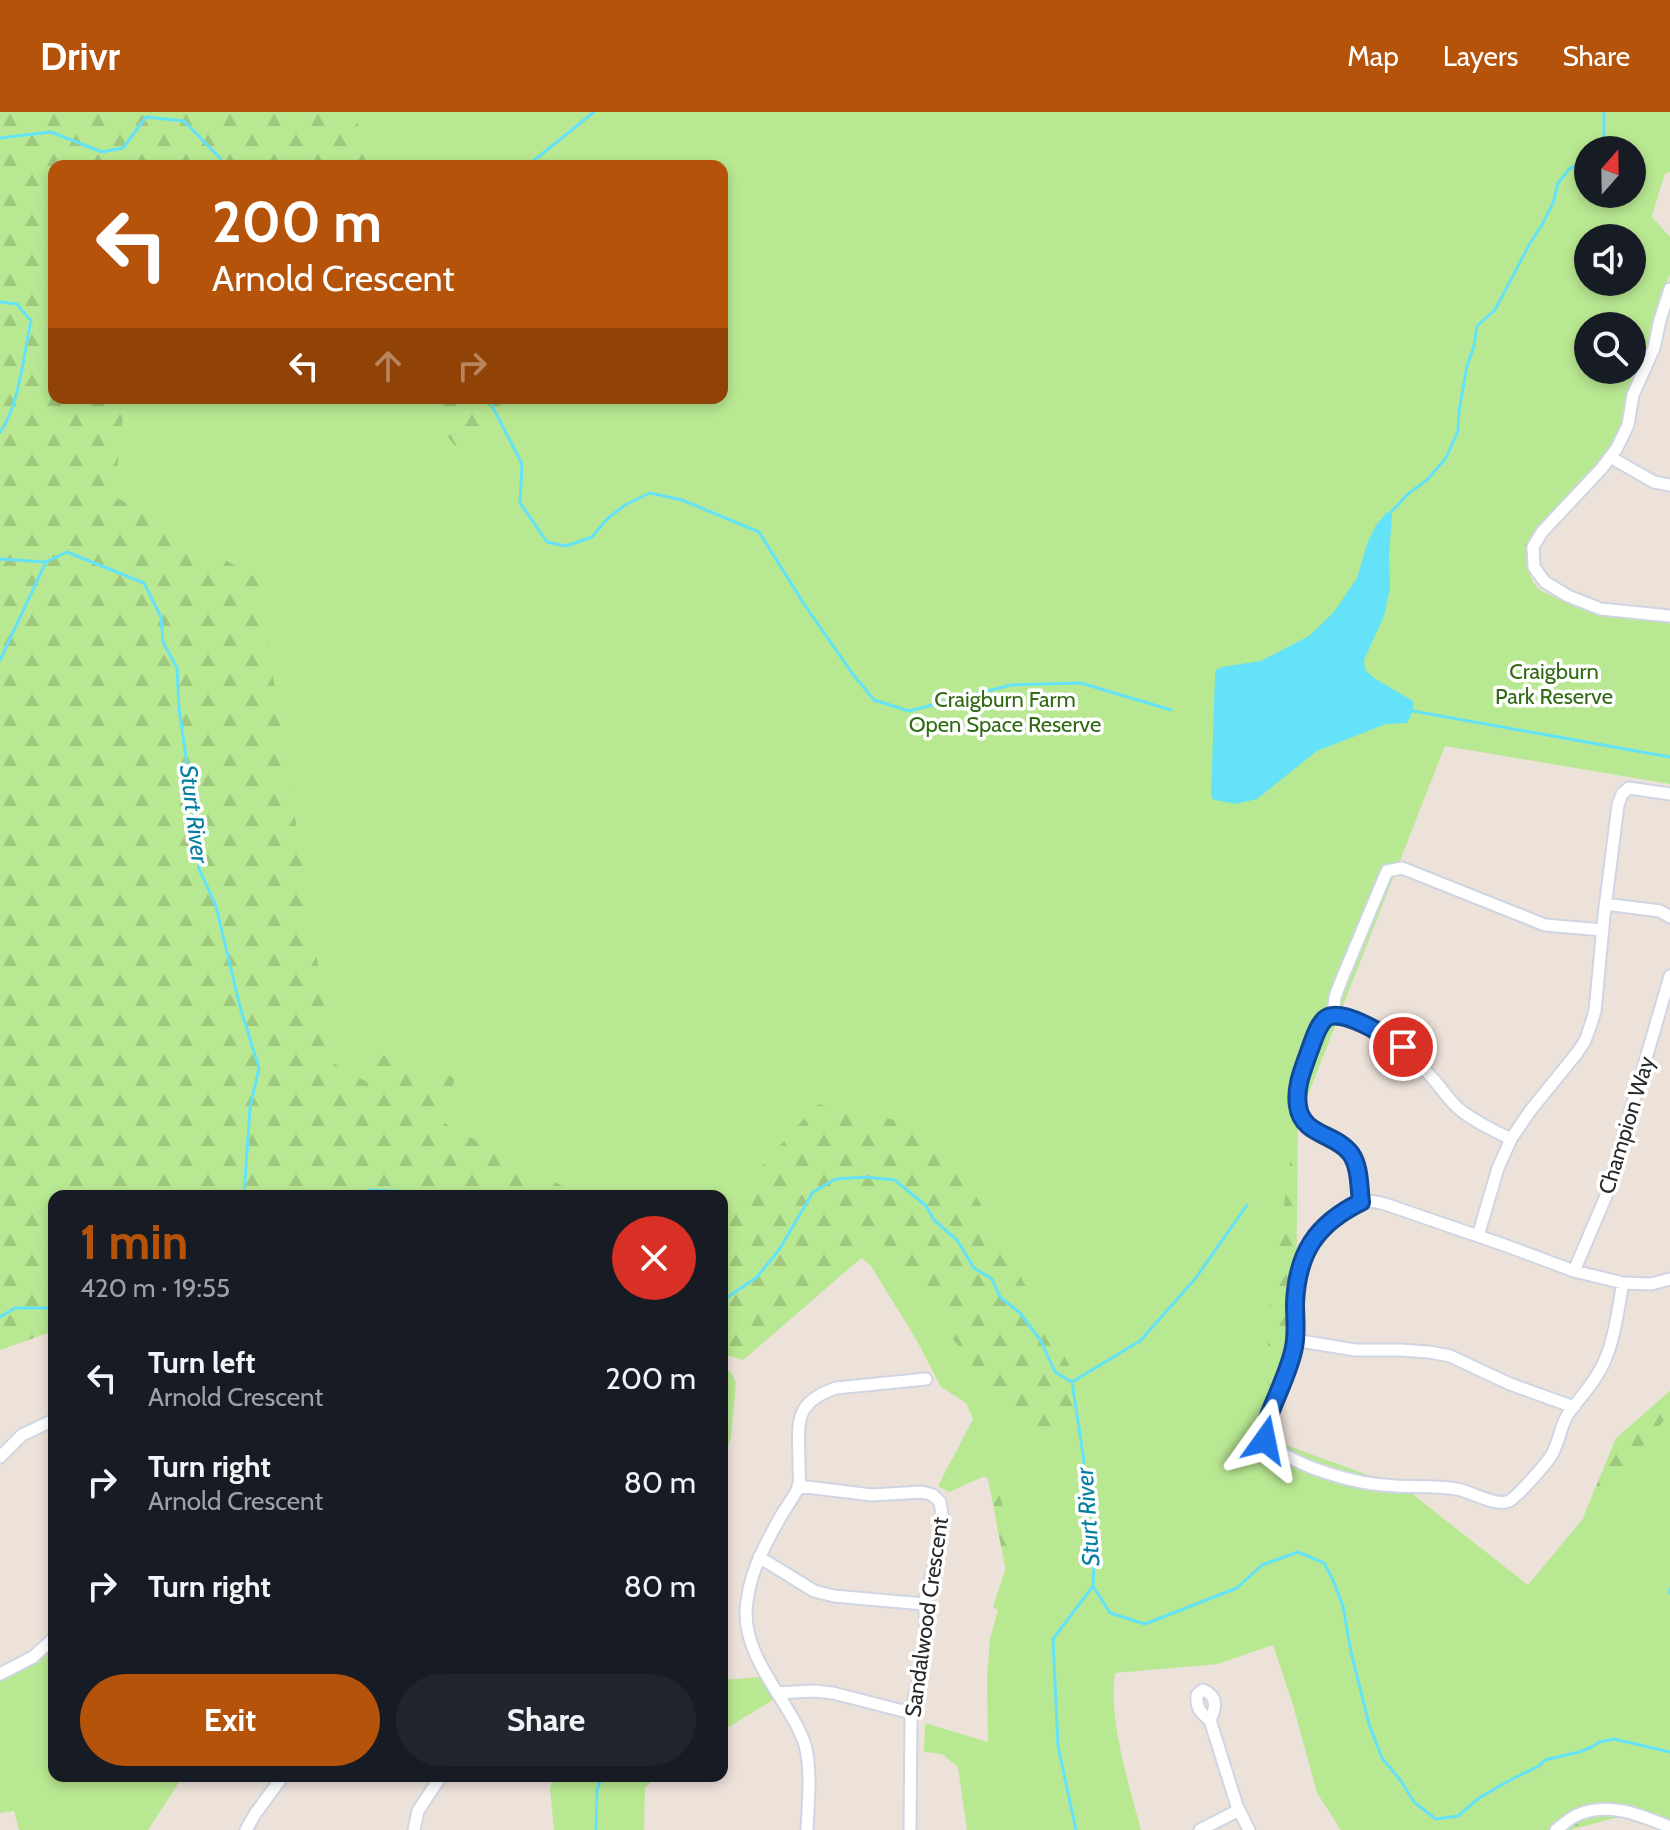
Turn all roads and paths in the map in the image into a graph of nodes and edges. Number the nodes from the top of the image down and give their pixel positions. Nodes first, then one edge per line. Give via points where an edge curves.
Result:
1 (1670, 289) edge
2 (1610, 457) junction
3 (1670, 485) edge
4 (1670, 616) edge
5 (1670, 794) edge
6 (1604, 910) junction
7 (1670, 917) edge
8 (1603, 930) junction
9 (1670, 976) edge
10 (1333, 1015) junction
11 (1511, 1139) junction
12 (1361, 1202) junction
13 (1478, 1236) junction
14 (1574, 1271) junction
15 (1670, 1279) edge
16 (1623, 1283) junction
17 (1295, 1340) junction
18 (926, 1379) dead end
19 (1574, 1407) junction
20 (48, 1423) edge
21 (0, 1457) edge
22 (798, 1486) junction
23 (759, 1557) junction
24 (924, 1604) junction
25 (48, 1643) edge
26 (0, 1674) edge
27 (777, 1693) junction
28 (911, 1713) junction
29 (1210, 1720) dead end
30 (279, 1782) edge
31 (437, 1782) edge
32 (1239, 1810) junction
33 (1670, 1827) edge
34 (246, 1830) edge
35 (414, 1830) edge
36 (807, 1830) edge
37 (910, 1830) edge
38 (1200, 1830) edge
39 (1249, 1830) edge
40 (1556, 1830) edge

1 - 2 street via 1654,348 1633,395 1628,425
2 - 3 street via 1654,482
2 - 4 street via 1542,532 1533,547 1534,567 1545,582 1601,609
5 - 6 street via 1629,788 1622,794
6 - 7 street via 1660,911
6 - 8 street
8 - 10 street via 1545,925 1402,868 1387,871 1335,997
8 - 11 street via 1595,1011 1585,1041
9 - 14 street, Champion Way via 1606,1196
10 - 11 street via 1363,1024 1403,1047 1457,1107
10 - 12 street via 1319,1027 1299,1084 1298,1106 1308,1127 1349,1152
11 - 13 street
12 - 13 street via 1385,1204
12 - 17 street via 1330,1221 1306,1253 1296,1291
13 - 14 street
14 - 16 street
15 - 16 street
16 - 19 street via 1609,1353
17 - 19 street via 1450,1356
17 - 19 street via 1263,1431 1265,1440 1281,1453 1334,1475 1460,1490 1508,1502 1552,1455
18 - 22 street via 836,1388 813,1399 801,1413
20 - 21 street via 22,1435
22 - 23 street
22 - 24 street, Sandalwood Crescent via 872,1495 933,1495 940,1502 942,1532
23 - 24 street via 814,1591
23 - 27 street via 746,1614 752,1645
24 - 28 street, Sandalwood Crescent via 922,1663
25 - 26 street
27 - 28 street via 833,1693
27 - 36 street via 805,1744
28 - 37 street, Sandalwood Crescent
29 - 32 street
30 - 34 street
31 - 35 street via 418,1811
32 - 38 street
32 - 39 street
33 - 40 street via 1619,1809 1577,1815

